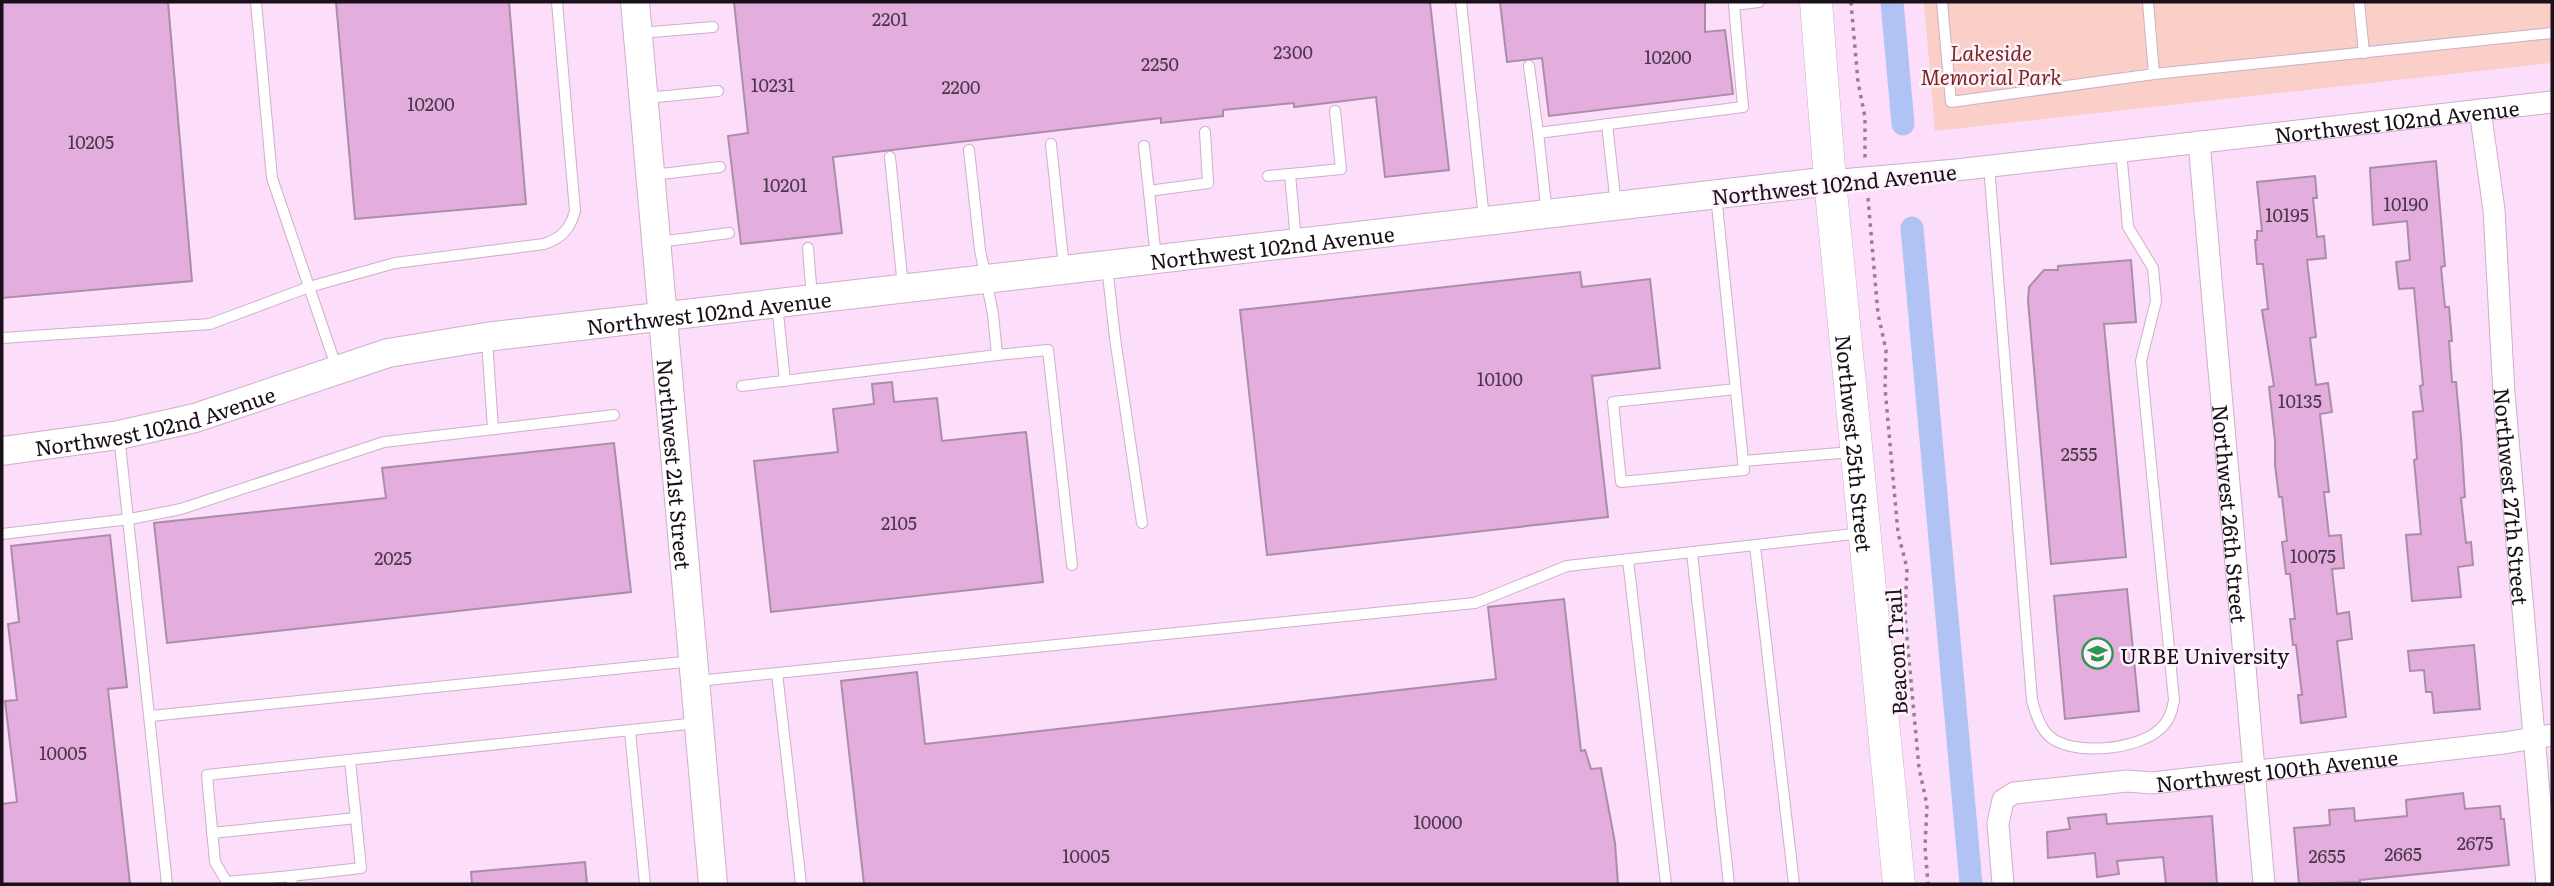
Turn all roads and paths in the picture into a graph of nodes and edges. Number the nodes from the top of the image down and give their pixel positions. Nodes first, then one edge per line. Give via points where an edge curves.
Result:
1 (256, 2) edge
2 (557, 2) edge
3 (635, 2) edge
4 (1461, 2) edge
5 (1759, 2) edge
6 (1816, 2) edge
7 (1851, 2) edge
8 (1942, 2) edge
9 (2148, 2) edge
10 (2359, 2) edge
11 (1734, 3) edge
12 (713, 27) dead end
13 (637, 33) junction
14 (2552, 33) edge
15 (2364, 52) junction
16 (1529, 65) dead end
17 (2154, 74) junction
18 (718, 91) dead end
19 (643, 98) junction
20 (2552, 102) edge
21 (2480, 110) junction
22 (1335, 111) dead end
23 (1607, 124) junction
24 (1205, 132) dead end
25 (1538, 133) junction
26 (2199, 142) junction
27 (1051, 144) dead end
28 (1144, 146) dead end
29 (969, 150) dead end
30 (1864, 151) dead end
31 (2121, 151) junction
32 (890, 157) dead end
33 (1989, 166) junction
34 (720, 167) dead end
35 (1290, 174) junction
36 (650, 175) junction
37 (1268, 176) dead end
38 (1830, 181) junction
39 (1149, 191) junction
40 (1716, 195) junction
41 (1616, 206) junction
42 (1869, 210) dead end
43 (1547, 214) junction
44 (1485, 221) junction
45 (729, 233) dead end
46 (656, 242) junction
47 (1296, 244) junction
48 (808, 248) dead end
49 (1156, 260) junction
50 (1107, 265) junction
51 (1064, 271) junction
52 (986, 280) junction
53 (309, 287) junction
54 (903, 289) junction
55 (813, 300) junction
56 (777, 304) junction
57 (663, 317) junction
58 (486, 337) junction
59 (2, 338) edge
60 (997, 355) junction
61 (337, 369) junction
62 (785, 381) junction
63 (742, 386) dead end
64 (1736, 388) junction
65 (614, 415) dead end
66 (493, 429) junction
67 (119, 435) junction
68 (2, 451) edge
69 (1858, 451) junction
70 (1743, 461) junction
71 (130, 519) junction
72 (1142, 523) dead end
73 (1866, 533) junction
74 (2, 534) edge
75 (1755, 545) junction
76 (1692, 553) junction
77 (1628, 560) junction
78 (1072, 565) dead end
79 (694, 671) junction
80 (777, 673) junction
81 (150, 716) junction
82 (699, 723) junction
83 (630, 731) junction
84 (2543, 736) edge
85 (350, 760) junction
86 (2254, 771) junction
87 (356, 818) junction
88 (212, 833) junction
89 (292, 880) edge
90 (227, 883) edge
91 (167, 884) edge
92 (645, 884) edge
93 (713, 884) edge
94 (801, 884) edge
95 (1666, 884) edge
96 (1729, 884) edge
97 (1794, 884) edge
98 (1899, 884) edge
99 (1928, 884) edge
100 (2003, 884) edge
101 (2264, 884) edge
102 (2546, 884) edge

1 - 53 lane via 272,178
2 - 53 lane via 575,199 565,233 544,244 396,263
3 - 13 street, Northwest 21st Street
4 - 44 lane
5 - 11 lane
6 - 38 main road, Northwest 25th Street
7 - 30 path via 1865,117
8 - 17 lane via 1951,102
9 - 17 lane
10 - 15 lane
11 - 23 lane via 1743,107
12 - 13 lane
13 - 19 street, Northwest 21st Street
14 - 15 lane
15 - 17 lane
16 - 25 lane
18 - 19 lane
19 - 36 street, Northwest 21st Street
20 - 21 street, Northwest 102nd Avenue
21 - 26 street, Northwest 102nd Avenue
21 - 84 street, Northwest 27th Street via 2494,210 2504,394
22 - 35 lane via 1341,169
23 - 25 lane
23 - 41 lane
24 - 39 lane via 1208,183
25 - 43 lane
26 - 31 street, Northwest 102nd Avenue
26 - 86 street, Northwest 26th Street
27 - 51 lane
28 - 39 lane
29 - 52 lane
31 - 33 street, Northwest 102nd Avenue
31 - 33 lane via 2128,228 2153,268 2155,310 2141,361 2174,701 2159,730 2142,740 2111,746 2073,748 2054,740 2040,724 2032,700
32 - 54 lane
33 - 38 street, Northwest 102nd Avenue
34 - 36 lane
35 - 37 lane
35 - 47 lane
36 - 46 street, Northwest 21st Street
38 - 40 street, Northwest 102nd Avenue
38 - 69 main road, Northwest 25th Street
39 - 49 lane
40 - 41 street, Northwest 102nd Avenue
40 - 64 lane
41 - 43 street, Northwest 102nd Avenue
42 - 99 path, Beacon Trail via 1878,314 1886,350 1898,533 1907,568 1905,616 1919,768 1927,805
43 - 44 street, Northwest 102nd Avenue
44 - 47 street, Northwest 102nd Avenue
45 - 46 lane
46 - 57 street, Northwest 21st Street
47 - 49 street, Northwest 102nd Avenue
48 - 55 lane
49 - 50 street, Northwest 102nd Avenue
50 - 51 street, Northwest 102nd Avenue
50 - 72 lane
51 - 52 street, Northwest 102nd Avenue
52 - 54 street, Northwest 102nd Avenue
52 - 60 lane
53 - 59 lane via 210,324
53 - 61 lane
54 - 55 street, Northwest 102nd Avenue
55 - 56 street, Northwest 102nd Avenue
56 - 57 street, Northwest 102nd Avenue
56 - 62 lane
57 - 58 street, Northwest 102nd Avenue
57 - 79 street, Northwest 21st Street
58 - 61 street, Northwest 102nd Avenue via 388,353
58 - 66 lane
60 - 62 lane
60 - 78 lane via 1048,350
61 - 67 street, Northwest 102nd Avenue via 195,418
62 - 63 lane
64 - 70 lane
64 - 70 lane via 1613,402 1621,482 1744,470
65 - 66 lane
66 - 71 lane via 384,442 181,509
67 - 68 street, Northwest 102nd Avenue
67 - 71 lane
69 - 70 lane
69 - 73 main road, Northwest 25th Street
71 - 74 lane
71 - 81 lane
73 - 75 lane
73 - 98 main road, Northwest 25th Street
75 - 76 lane
75 - 97 lane
76 - 77 lane
76 - 96 lane
77 - 80 lane via 1567,566 1475,603
77 - 95 lane
79 - 80 lane
79 - 81 lane
79 - 82 street, Northwest 21st Street
80 - 94 lane
81 - 91 lane
82 - 83 lane
82 - 93 street, Northwest 21st Street
83 - 85 lane
83 - 92 lane
84 - 86 street, Northwest 100th Avenue
84 - 102 street, Northwest 27th Street
85 - 87 lane
85 - 88 lane via 207,775
86 - 100 street, Northwest 100th Avenue via 2009,795 2003,800 1998,824
86 - 101 street, Northwest 26th Street
87 - 88 lane
87 - 89 lane via 361,868
88 - 90 lane via 215,862
89 - 90 lane

